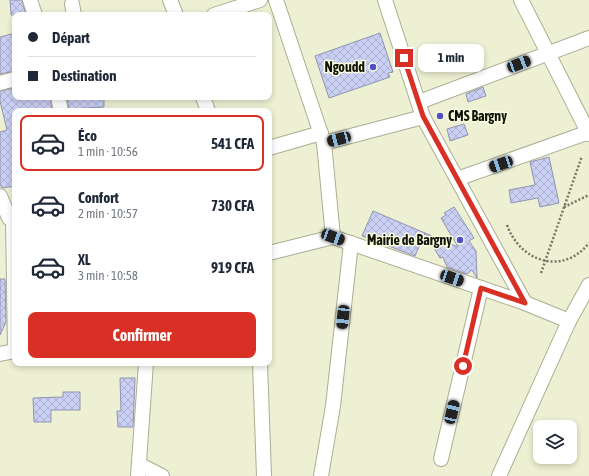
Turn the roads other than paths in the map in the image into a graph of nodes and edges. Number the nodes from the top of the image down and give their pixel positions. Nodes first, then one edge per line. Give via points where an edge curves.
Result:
1 (30, 0) edge
2 (170, 0) edge
3 (260, 0) edge
4 (276, 0) edge
5 (385, 0) edge
6 (521, 0) edge
7 (34, 12) edge
8 (175, 12) edge
9 (223, 12) edge
10 (589, 38) edge
11 (548, 53) junction
12 (12, 80) edge
13 (0, 84) edge
14 (419, 102) junction
15 (423, 116) junction
16 (589, 133) edge
17 (323, 138) junction
18 (272, 147) edge
19 (457, 179) junction
20 (0, 196) edge
21 (9, 218) edge
22 (333, 237) junction
23 (351, 243) junction
24 (272, 252) edge
25 (12, 285) edge
26 (589, 285) edge
27 (481, 288) junction
28 (525, 303) junction
29 (569, 321) junction
30 (12, 352) edge
31 (0, 354) edge
32 (146, 366) edge
33 (260, 366) edge
34 (441, 459) dead end
35 (139, 471) edge
36 (162, 476) edge
37 (264, 476) edge
38 (321, 476) edge
39 (499, 476) edge

1 - 7 street
2 - 8 street
3 - 9 street
4 - 17 street
5 - 14 street
6 - 11 street
10 - 11 street
11 - 14 street
11 - 16 street
12 - 13 street
14 - 15 street
15 - 17 street
15 - 19 street
16 - 19 street
17 - 18 street
17 - 22 street
19 - 28 street
20 - 21 street
21 - 25 street
22 - 23 street
22 - 24 street
23 - 27 street
23 - 38 street via 333,406
26 - 29 street
27 - 28 street
27 - 34 street
28 - 29 street
29 - 39 street
30 - 31 street
32 - 35 street
33 - 37 street
35 - 36 street

